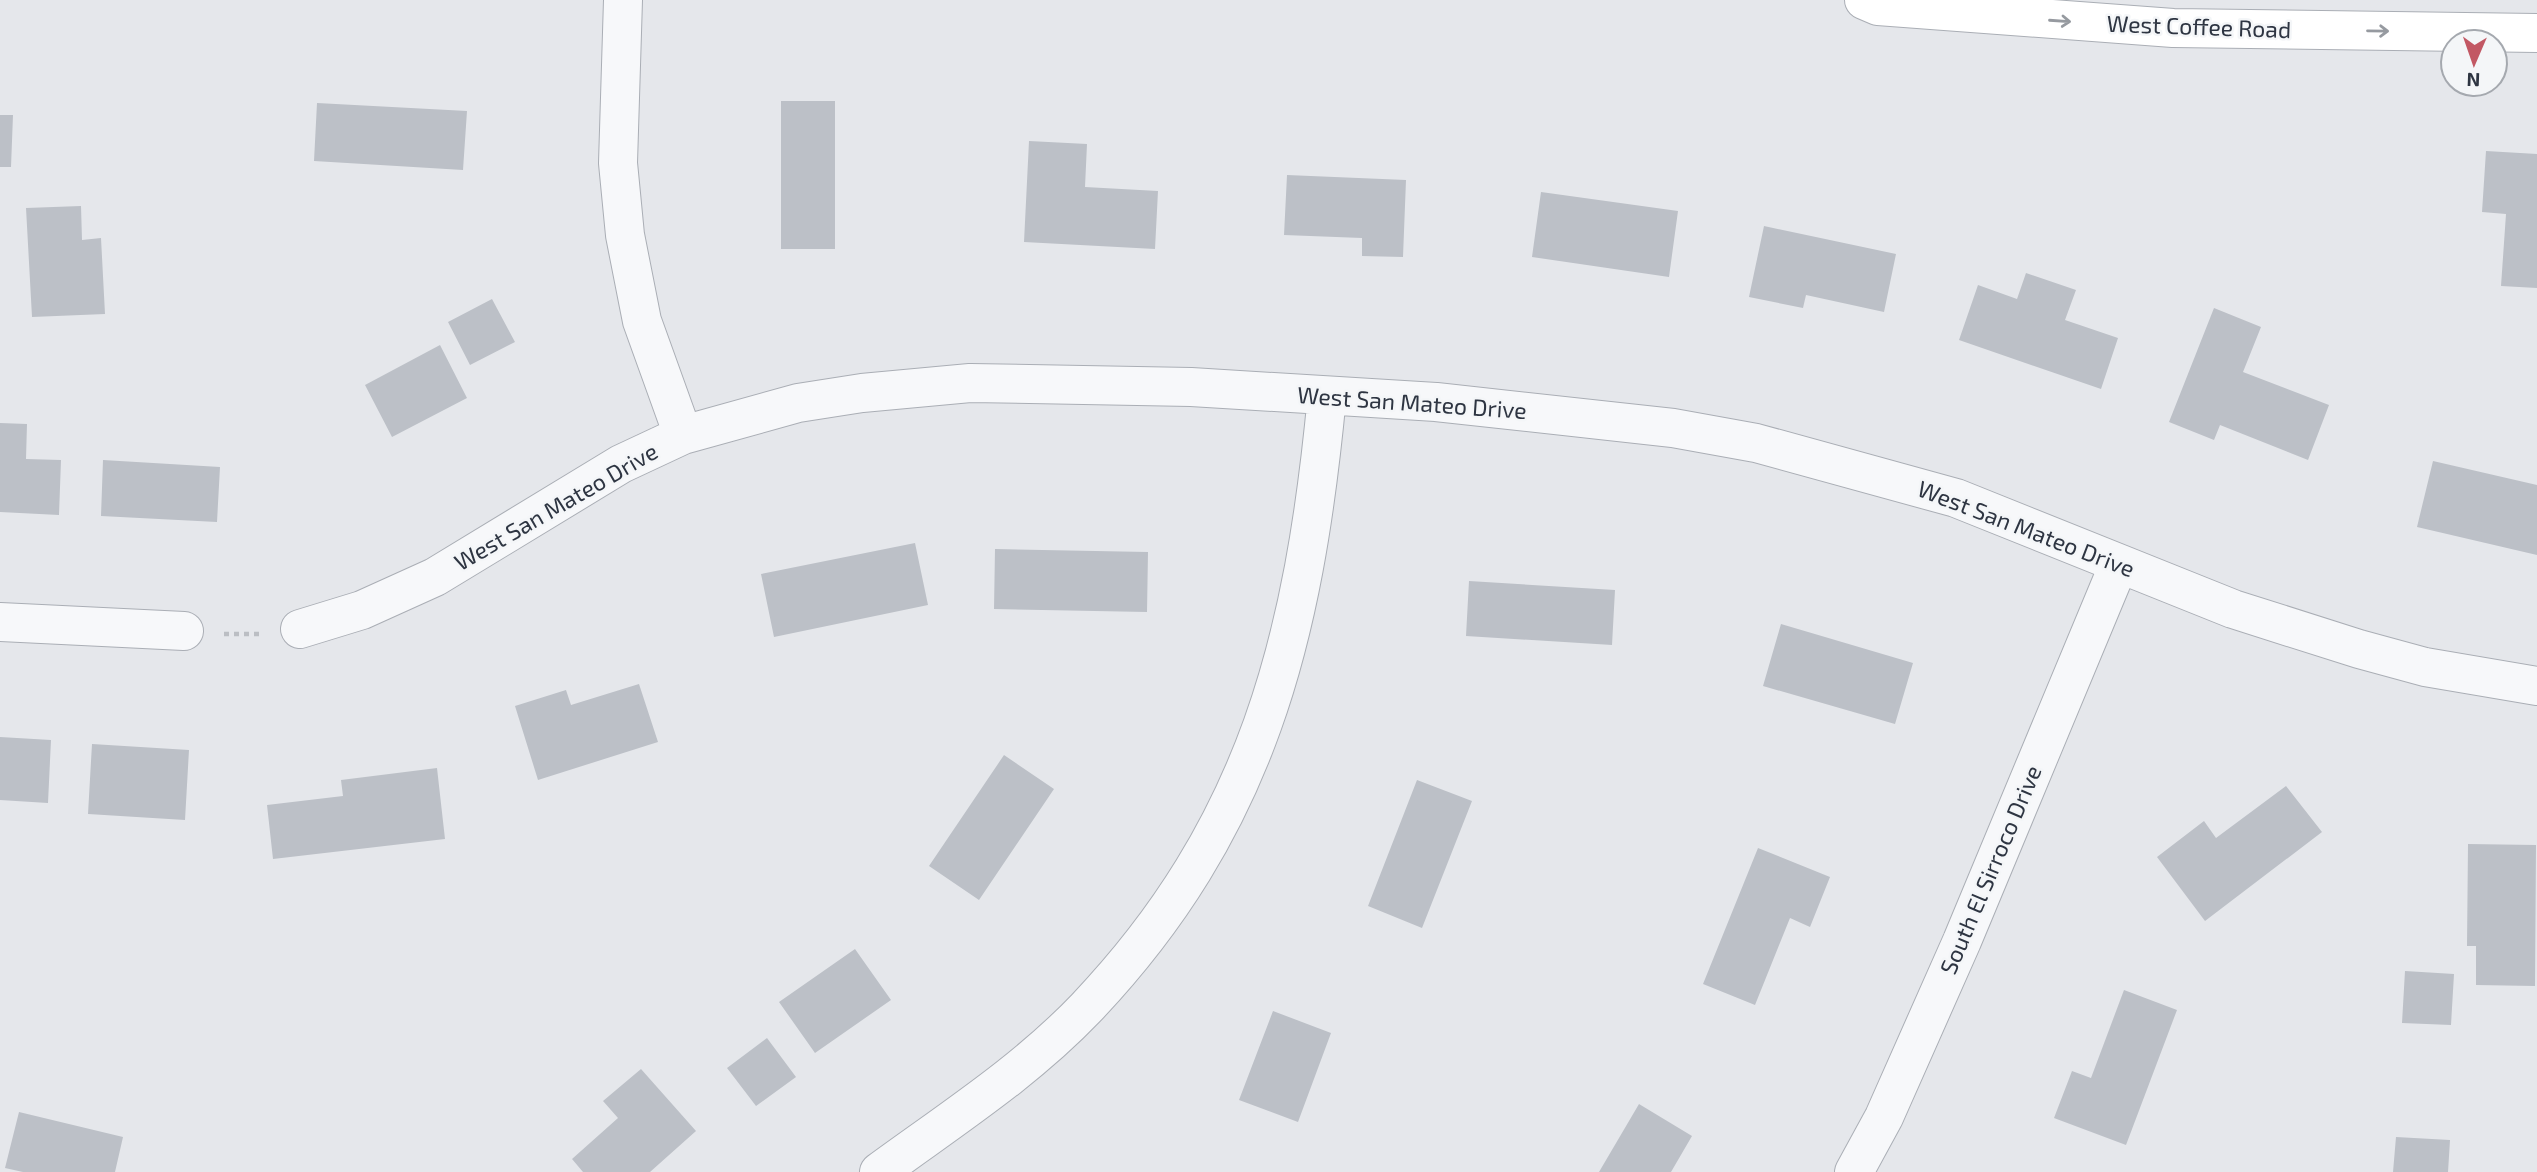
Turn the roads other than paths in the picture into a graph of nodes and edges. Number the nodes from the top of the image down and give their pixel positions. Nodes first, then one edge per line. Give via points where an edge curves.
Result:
1 (622, 0) edge
2 (1864, 0) edge
3 (2537, 33) edge
4 (1327, 396) junction
5 (683, 435) junction
6 (2119, 564) junction
7 (0, 622) edge
8 (300, 629) road end
9 (184, 631) road end
10 (2537, 686) edge
11 (879, 1172) edge
12 (1854, 1172) edge

1 - 5 street via 618,163 625,235 642,321
2 -> 3 street, West Coffee Road via 1878,6 1992,17 2173,28
4 - 5 street, West San Mateo Drive via 1191,387 970,383 798,403
4 - 6 street, West San Mateo Drive via 1436,401 1673,428 1756,443 1955,498
4 - 11 street via 1307,562 1269,711 1230,807 1200,861 1143,943 1084,1010 967,1112
5 - 8 street, West San Mateo Drive via 621,464 435,577 362,610
6 - 10 street, West San Mateo Drive via 2232,609 2359,649 2438,670
6 - 12 street, South El Sirroco Drive via 1962,941 1884,1117
7 - 9 street

